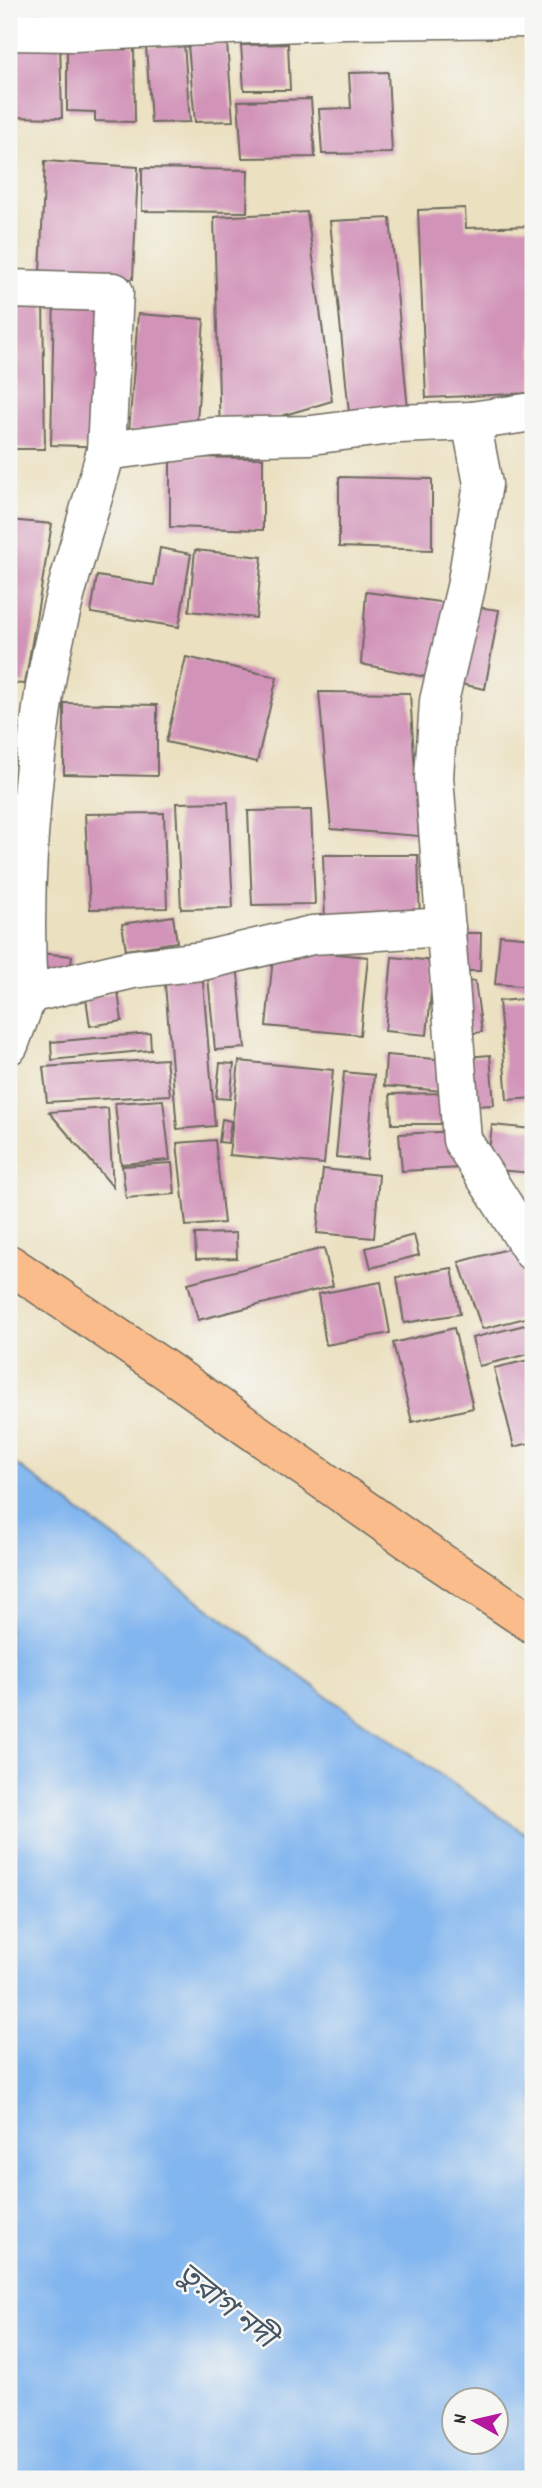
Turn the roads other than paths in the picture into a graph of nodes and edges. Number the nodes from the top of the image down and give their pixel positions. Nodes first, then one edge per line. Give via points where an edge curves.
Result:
1 (533, 18) edge
2 (9, 31) edge
3 (9, 289) edge
4 (533, 412) edge
5 (471, 421) junction
6 (106, 451) junction
7 (446, 927) junction
8 (28, 994) junction
9 (9, 1045) edge
10 (533, 1252) edge
11 (9, 1264) edge
12 (533, 1624) edge

1 - 2 street
3 - 6 street via 114,292
4 - 5 street
5 - 6 street via 311,435 213,437
5 - 7 street via 483,484 466,587 439,701 434,778
6 - 8 street via 46,685 29,826
7 - 8 street via 312,934 202,961 133,969
7 - 10 street via 462,1140
8 - 9 street
11 - 12 highway

